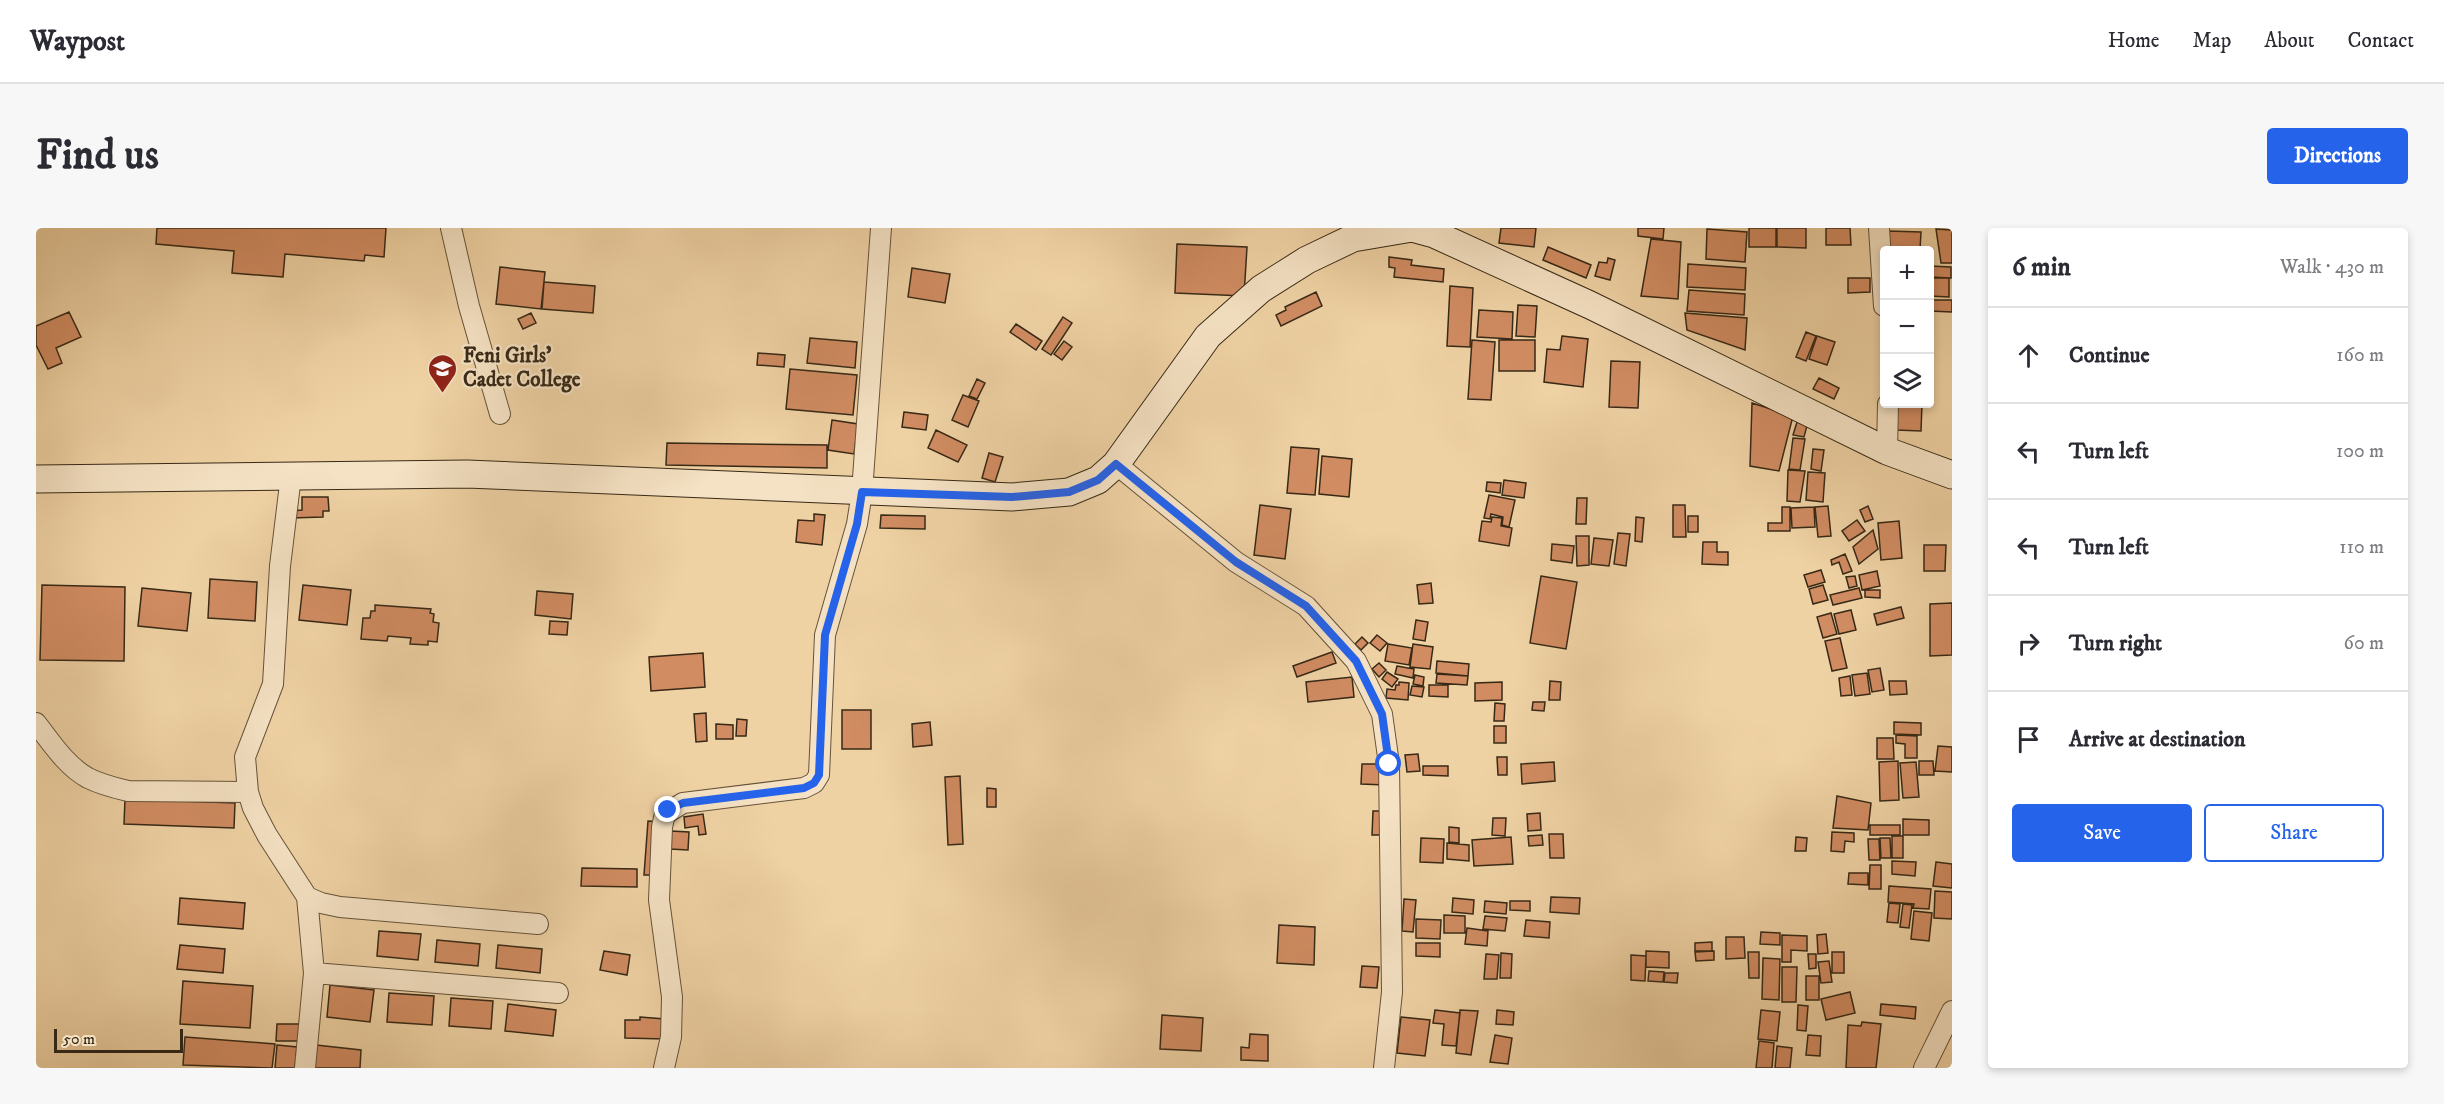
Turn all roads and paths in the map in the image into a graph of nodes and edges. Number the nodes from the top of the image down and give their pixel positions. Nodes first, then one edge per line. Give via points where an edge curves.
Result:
1 (451, 228) edge
2 (880, 228) edge
3 (1412, 228) edge
4 (1879, 228) edge
5 (1884, 300) edge
6 (1888, 408) edge
7 (500, 414) dead end
8 (1887, 451) junction
9 (1116, 464) junction
10 (1952, 475) edge
11 (291, 476) junction
12 (36, 479) edge
13 (862, 492) junction
14 (36, 723) edge
15 (248, 792) junction
16 (307, 897) junction
17 (538, 924) dead end
18 (314, 972) junction
19 (558, 993) dead end
20 (1952, 1011) edge
21 (305, 1068) edge
22 (664, 1068) edge
23 (1384, 1068) edge
24 (1924, 1068) edge

1 - 7 street
2 - 13 street
3 - 8 main road via 1434,234 1590,306
3 - 9 main road via 1353,238 1307,260 1261,289 1208,336
4 - 5 street
6 - 8 street
8 - 10 main road
9 - 13 main road via 1098,480 1069,492 1012,497
9 - 23 street via 1236,562 1306,606 1356,661 1382,714 1389,764 1392,992
11 - 12 main road
11 - 13 main road via 467,474
11 - 15 street via 280,566 273,684 244,757
13 - 22 street via 857,524 825,635 819,775 804,788 683,803 665,814 659,900 672,997 671,1037
14 - 15 street via 65,759 87,778 111,787 128,791
15 - 16 street via 267,835
16 - 17 street via 340,907
16 - 18 street
18 - 19 street
18 - 21 street
20 - 24 street

